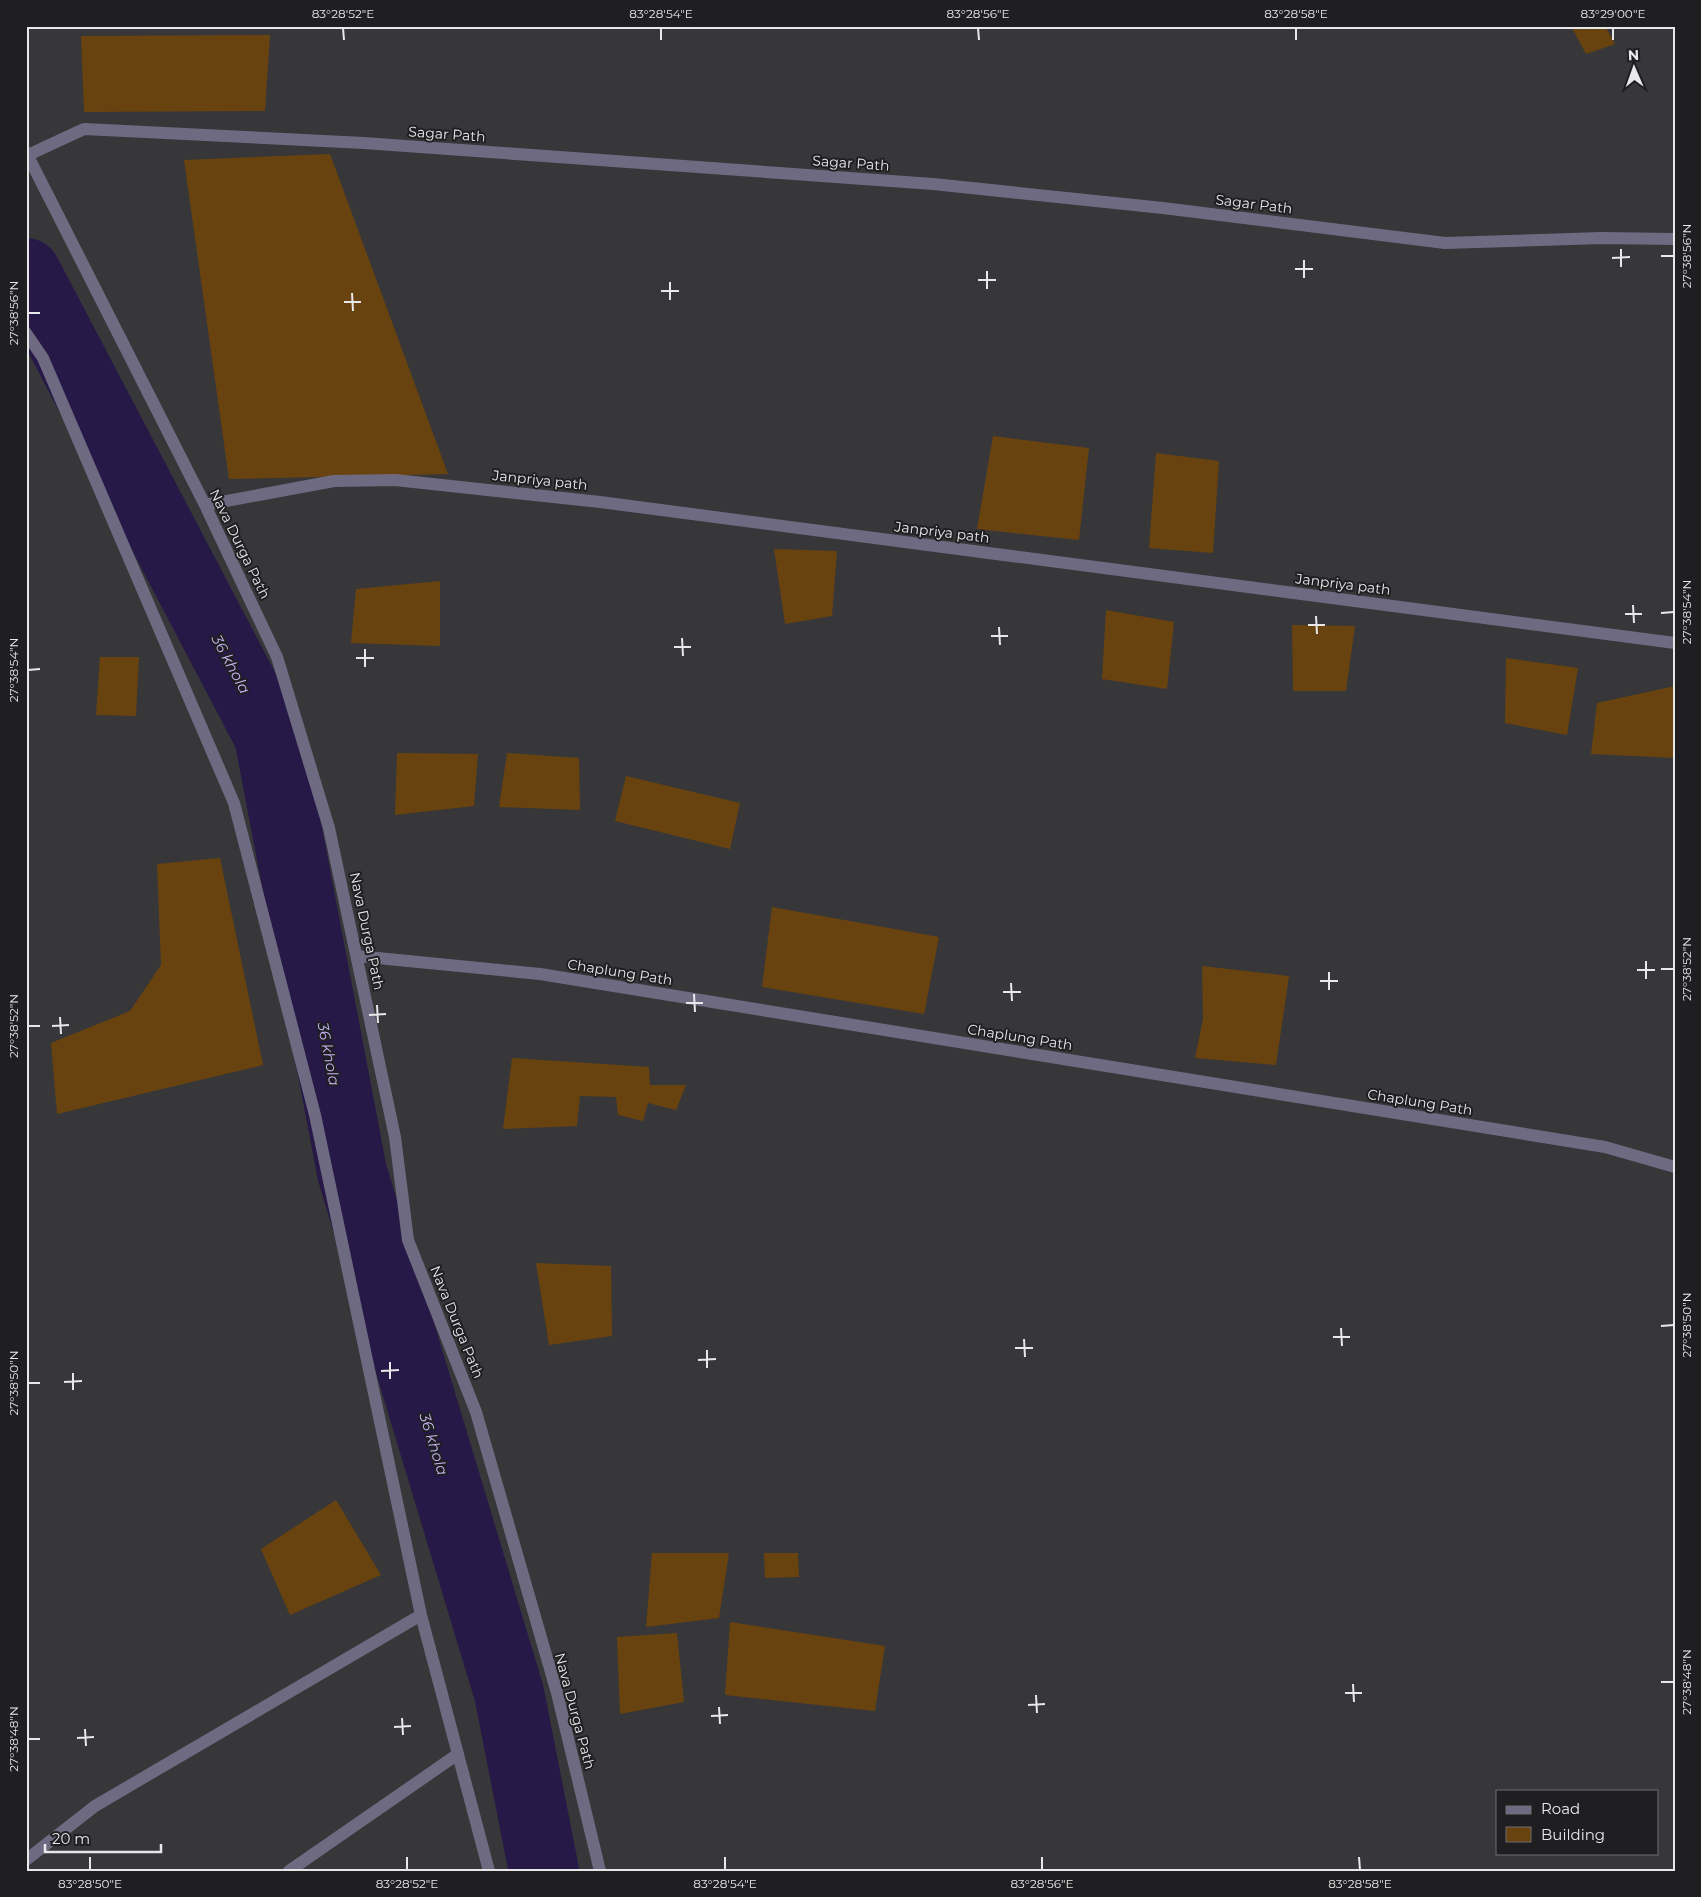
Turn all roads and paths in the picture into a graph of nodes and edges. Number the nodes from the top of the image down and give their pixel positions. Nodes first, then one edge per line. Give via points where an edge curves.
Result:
1 (27, 154) edge
2 (1675, 239) edge
3 (26, 333) edge
4 (205, 505) junction
5 (1675, 643) edge
6 (357, 956) junction
7 (1675, 1167) edge
8 (421, 1615) junction
9 (458, 1754) junction
10 (26, 1860) edge
11 (289, 1871) edge
12 (489, 1871) edge
13 (600, 1871) edge

1 - 2 street, Sagar Path via 84,128 374,144 932,184 1445,243
1 - 4 street, Nava Durga Path
3 - 8 street via 51,376 234,803 315,1115
4 - 5 street, Janpriya path via 334,481 395,480 600,502
4 - 6 street, Nava Durga Path via 277,657 329,828
6 - 7 street, Chaplung Path via 540,974 1605,1147
6 - 13 street, Nava Durga Path via 395,1137 408,1240 476,1412 557,1693
8 - 9 street
8 - 10 street via 95,1806
9 - 11 street
9 - 12 street

